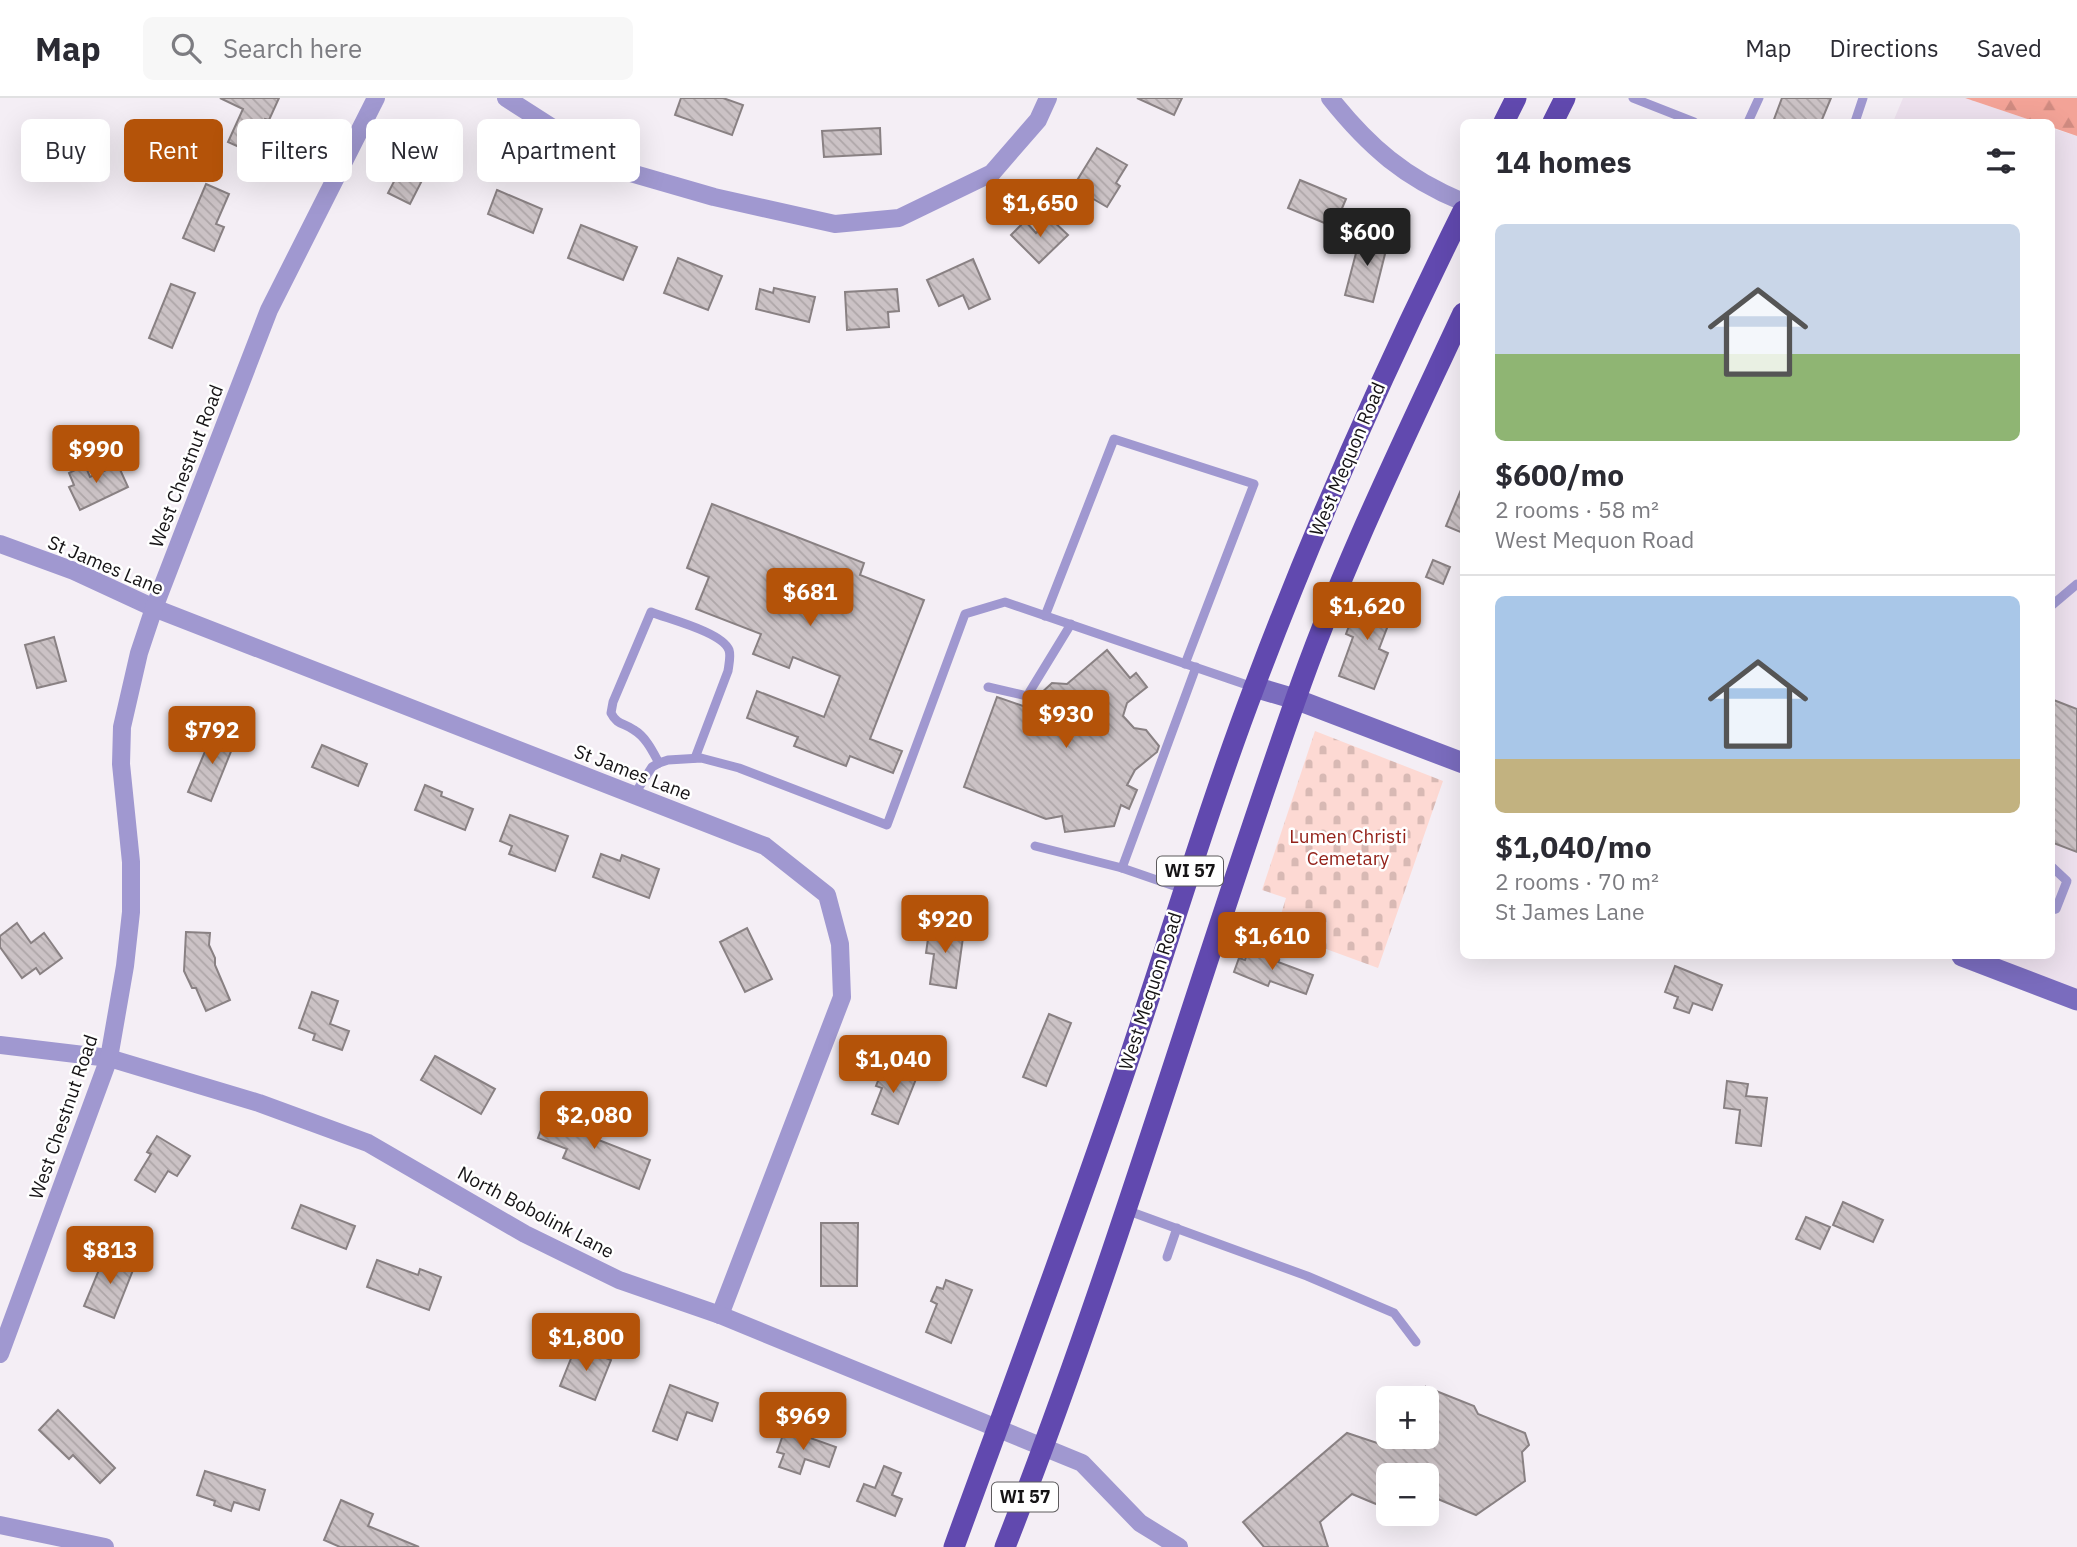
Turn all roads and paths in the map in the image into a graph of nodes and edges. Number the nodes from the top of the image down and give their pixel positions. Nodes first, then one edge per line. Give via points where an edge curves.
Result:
1 (376, 98) edge
2 (506, 98) edge
3 (1048, 98) edge
4 (1330, 98) edge
5 (1516, 98) edge
6 (1565, 98) edge
7 (1633, 98) edge
8 (1759, 98) edge
9 (1863, 98) edge
10 (1506, 119) edge
11 (1554, 119) edge
12 (1686, 119) edge
13 (1749, 119) edge
14 (1856, 119) edge
15 (1460, 201) edge
16 (1460, 217) edge
17 (1460, 322) edge
18 (0, 544) edge
19 (2077, 584) edge
20 (2055, 603) edge
21 (154, 608) junction
22 (1045, 616) junction
23 (1071, 624) junction
24 (1185, 664) junction
25 (1196, 667) junction
26 (988, 687) dead end
27 (1254, 687) junction
28 (1295, 699) junction
29 (695, 758) junction
30 (1460, 762) edge
31 (659, 763) junction
32 (634, 795) junction
33 (1035, 846) dead end
34 (1122, 868) junction
35 (2055, 870) edge
36 (1184, 889) junction
37 (2055, 909) edge
38 (1970, 959) edge
39 (2075, 997) edge
40 (0, 1045) edge
41 (109, 1058) junction
42 (1126, 1210) junction
43 (1177, 1228) junction
44 (1167, 1257) dead end
45 (720, 1315) junction
46 (1416, 1342) dead end
47 (0, 1354) edge
48 (997, 1428) junction
49 (1045, 1446) junction
50 (0, 1525) edge
51 (105, 1547) edge
52 (954, 1547) edge
53 (1005, 1547) edge
54 (1179, 1547) edge

1 - 21 street, West Chestnut Road via 269,310
2 - 3 street via 617,169 835,224 899,218 992,173 1038,120
4 - 15 street via 1357,131 1395,165 1429,188
5 - 10 main road
6 - 11 main road
7 - 12 lane
8 - 13 lane
9 - 14 lane
16 - 27 main road, West Mequon Road / WI 57 via 1348,453
17 - 28 main road, WI 57 via 1335,596
18 - 21 street, St James Lane
19 - 20 lane
21 - 32 street, St James Lane
21 - 41 street, West Chestnut Road via 122,727 131,912
22 - 23 lane
22 - 24 lane via 1114,439 1254,484
22 - 29 lane via 1005,602 965,614 887,825 739,768
23 - 24 lane
23 - 26 lane via 1027,696
24 - 25 lane
25 - 27 lane
25 - 34 lane
27 - 28 street
27 - 36 main road, West Mequon Road / WI 57
28 - 30 street
28 - 42 main road, WI 57
29 - 31 lane
29 - 31 lane via 728,671 729,648 710,634 650,612 611,713 616,722 635,730
31 - 32 lane
32 - 45 street, St James Lane via 765,846 827,895 839,944 842,997
33 - 34 lane
34 - 36 lane
35 - 37 lane via 2067,881
36 - 48 main road, West Mequon Road / WI 57 via 1072,1226
38 - 39 street
40 - 41 street, North Bobolink Lane
41 - 45 street, North Bobolink Lane via 259,1103 368,1143 549,1246 619,1280
41 - 47 street, West Chestnut Road
42 - 43 lane
42 - 49 main road, WI 57
43 - 44 lane
43 - 46 lane via 1394,1314
45 - 48 street, North Bobolink Lane
48 - 49 street, North Bobolink Lane
48 - 52 main road, West Mequon Road / WI 57
49 - 53 main road, WI 57
49 - 54 street, North Bobolink Lane via 1082,1463 1140,1523
50 - 51 street

